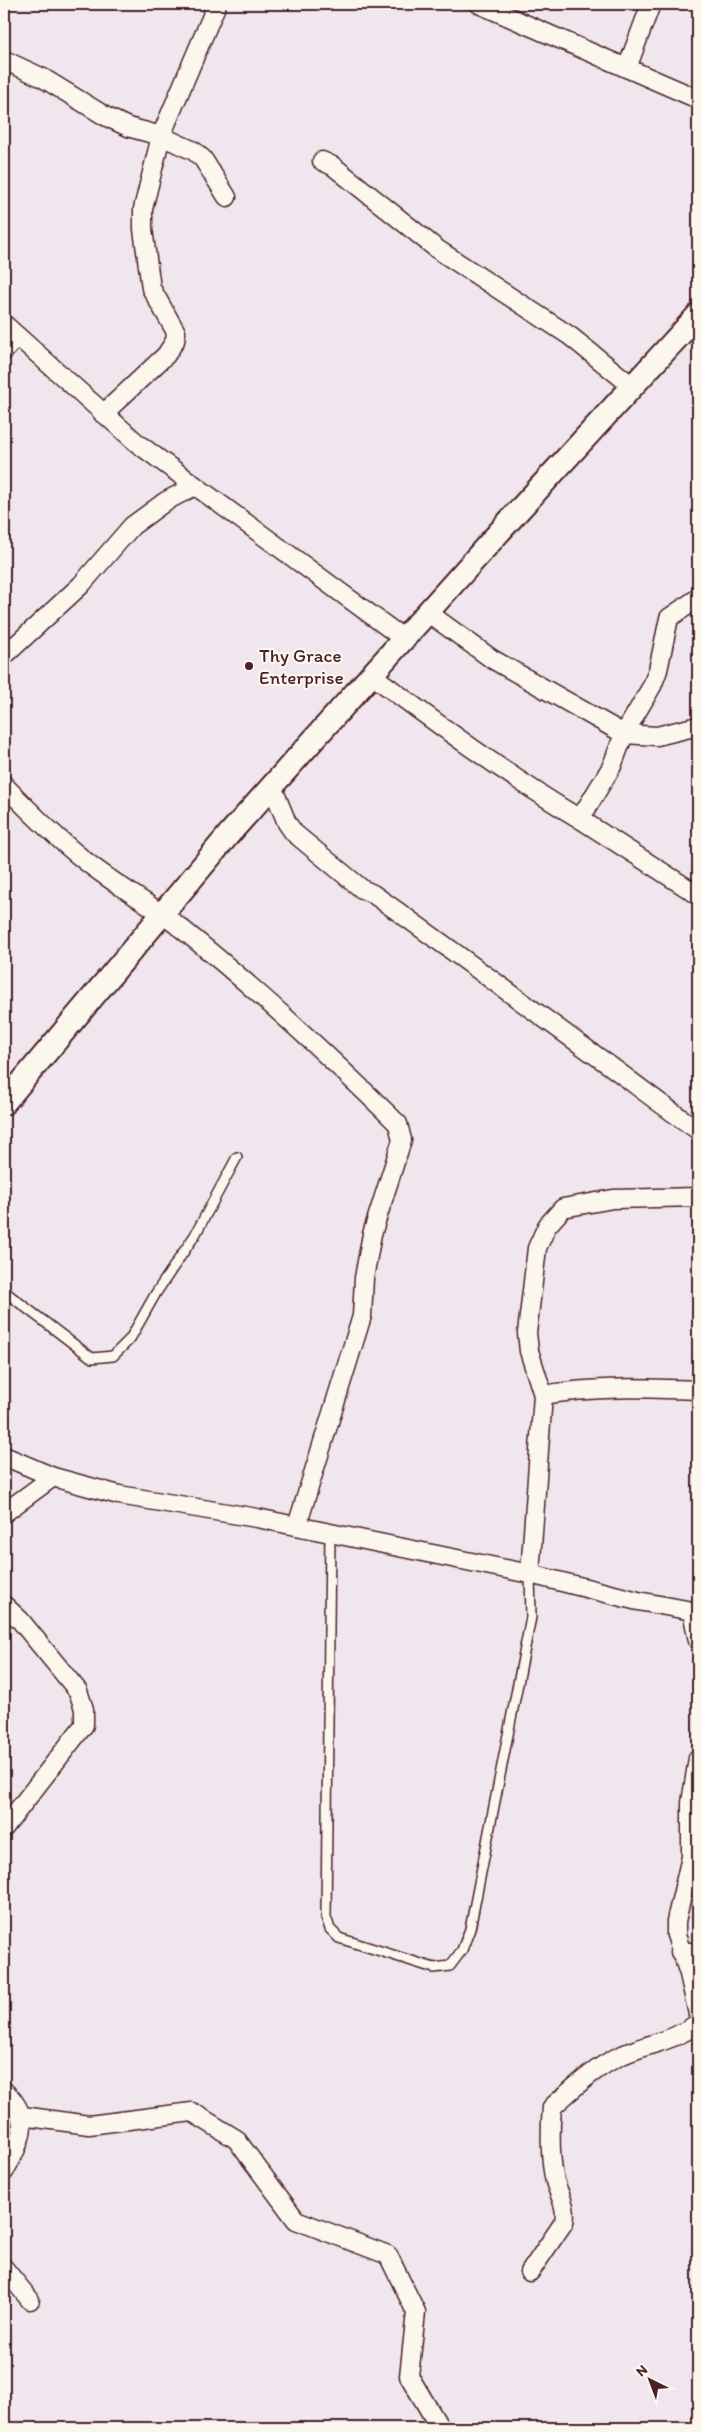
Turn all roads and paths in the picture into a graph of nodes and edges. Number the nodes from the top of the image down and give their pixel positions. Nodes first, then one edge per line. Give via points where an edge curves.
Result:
1 (217, 4) edge
2 (479, 4) edge
3 (652, 4) edge
4 (4, 60) edge
5 (627, 68) junction
6 (698, 99) edge
7 (161, 136) junction
8 (322, 162) dead end
9 (227, 196) dead end
10 (698, 315) edge
11 (4, 324) edge
12 (17, 336) junction
13 (4, 351) edge
14 (632, 386) junction
15 (102, 414) junction
16 (195, 486) junction
17 (698, 598) edge
18 (428, 612) junction
19 (404, 639) junction
20 (4, 656) edge
21 (372, 675) junction
22 (698, 726) edge
23 (624, 734) junction
24 (4, 785) edge
25 (272, 786) junction
26 (580, 819) junction
27 (698, 896) edge
28 (162, 913) junction
29 (4, 1103) edge
30 (698, 1130) edge
31 (237, 1157) dead end
32 (698, 1197) edge
33 (4, 1290) edge
34 (698, 1390) edge
35 (543, 1395) junction
36 (4, 1456) edge
37 (53, 1477) junction
38 (4, 1513) edge
39 (297, 1526) junction
40 (330, 1534) junction
41 (530, 1574) junction
42 (4, 1605) edge
43 (695, 1612) edge
44 (698, 1641) edge
45 (698, 1758) edge
46 (694, 1804) edge
47 (4, 1828) edge
48 (680, 1952) junction
49 (698, 1952) edge
50 (698, 2014) edge
51 (698, 2022) edge
52 (4, 2091) edge
53 (22, 2116) junction
54 (4, 2172) edge
55 (4, 2268) edge
56 (530, 2272) dead end
57 (30, 2300) dead end
58 (440, 2428) edge

1 - 7 street
2 - 5 street
3 - 5 street
4 - 7 street via 43,78 105,116 128,127
5 - 6 street
7 - 9 street via 194,151 203,159
7 - 15 street via 143,209 143,229 151,288 176,332 175,342 166,355
8 - 14 street via 333,166 437,250 570,336
10 - 14 street
11 - 12 street
12 - 13 street
12 - 15 street
14 - 18 street
15 - 16 street
16 - 19 street
16 - 20 street via 166,501 132,526 81,585
17 - 23 street via 670,618 652,686
18 - 19 street
18 - 23 street via 492,659
19 - 21 street
21 - 25 street
21 - 26 street via 465,745
22 - 23 street via 657,736
23 - 26 street via 612,766
24 - 28 street via 47,829 84,860
25 - 28 street
25 - 30 street via 294,833 362,889 470,962 558,1030
26 - 27 street
28 - 29 street
28 - 39 street via 231,968 305,1034 398,1124 401,1131 400,1148 372,1234 364,1278 362,1316
31 - 33 lane via 195,1235 130,1339 113,1356 92,1358
32 - 35 street via 613,1198 563,1208 547,1226 537,1248 527,1333 529,1351
34 - 35 street via 610,1387
35 - 41 street
36 - 37 street
37 - 38 street
37 - 39 street via 119,1495
39 - 40 street
40 - 41 street
40 - 41 lane via 326,1917 330,1929 339,1938 434,1968 450,1966 462,1950 470,1929 531,1617
41 - 43 street
42 - 47 street via 78,1691 84,1709 84,1725
43 - 44 street
45 - 46 street
46 - 48 street via 691,1857 676,1921
48 - 49 street
48 - 50 street via 689,1974
51 - 56 street via 687,2032 665,2042 619,2056 579,2083 552,2108 550,2127 554,2179 566,2213 564,2222
52 - 53 street via 17,2102
53 - 54 street via 22,2133
53 - 58 street via 89,2125 192,2112 236,2139 296,2220 388,2255 416,2312 409,2376
55 - 57 street

